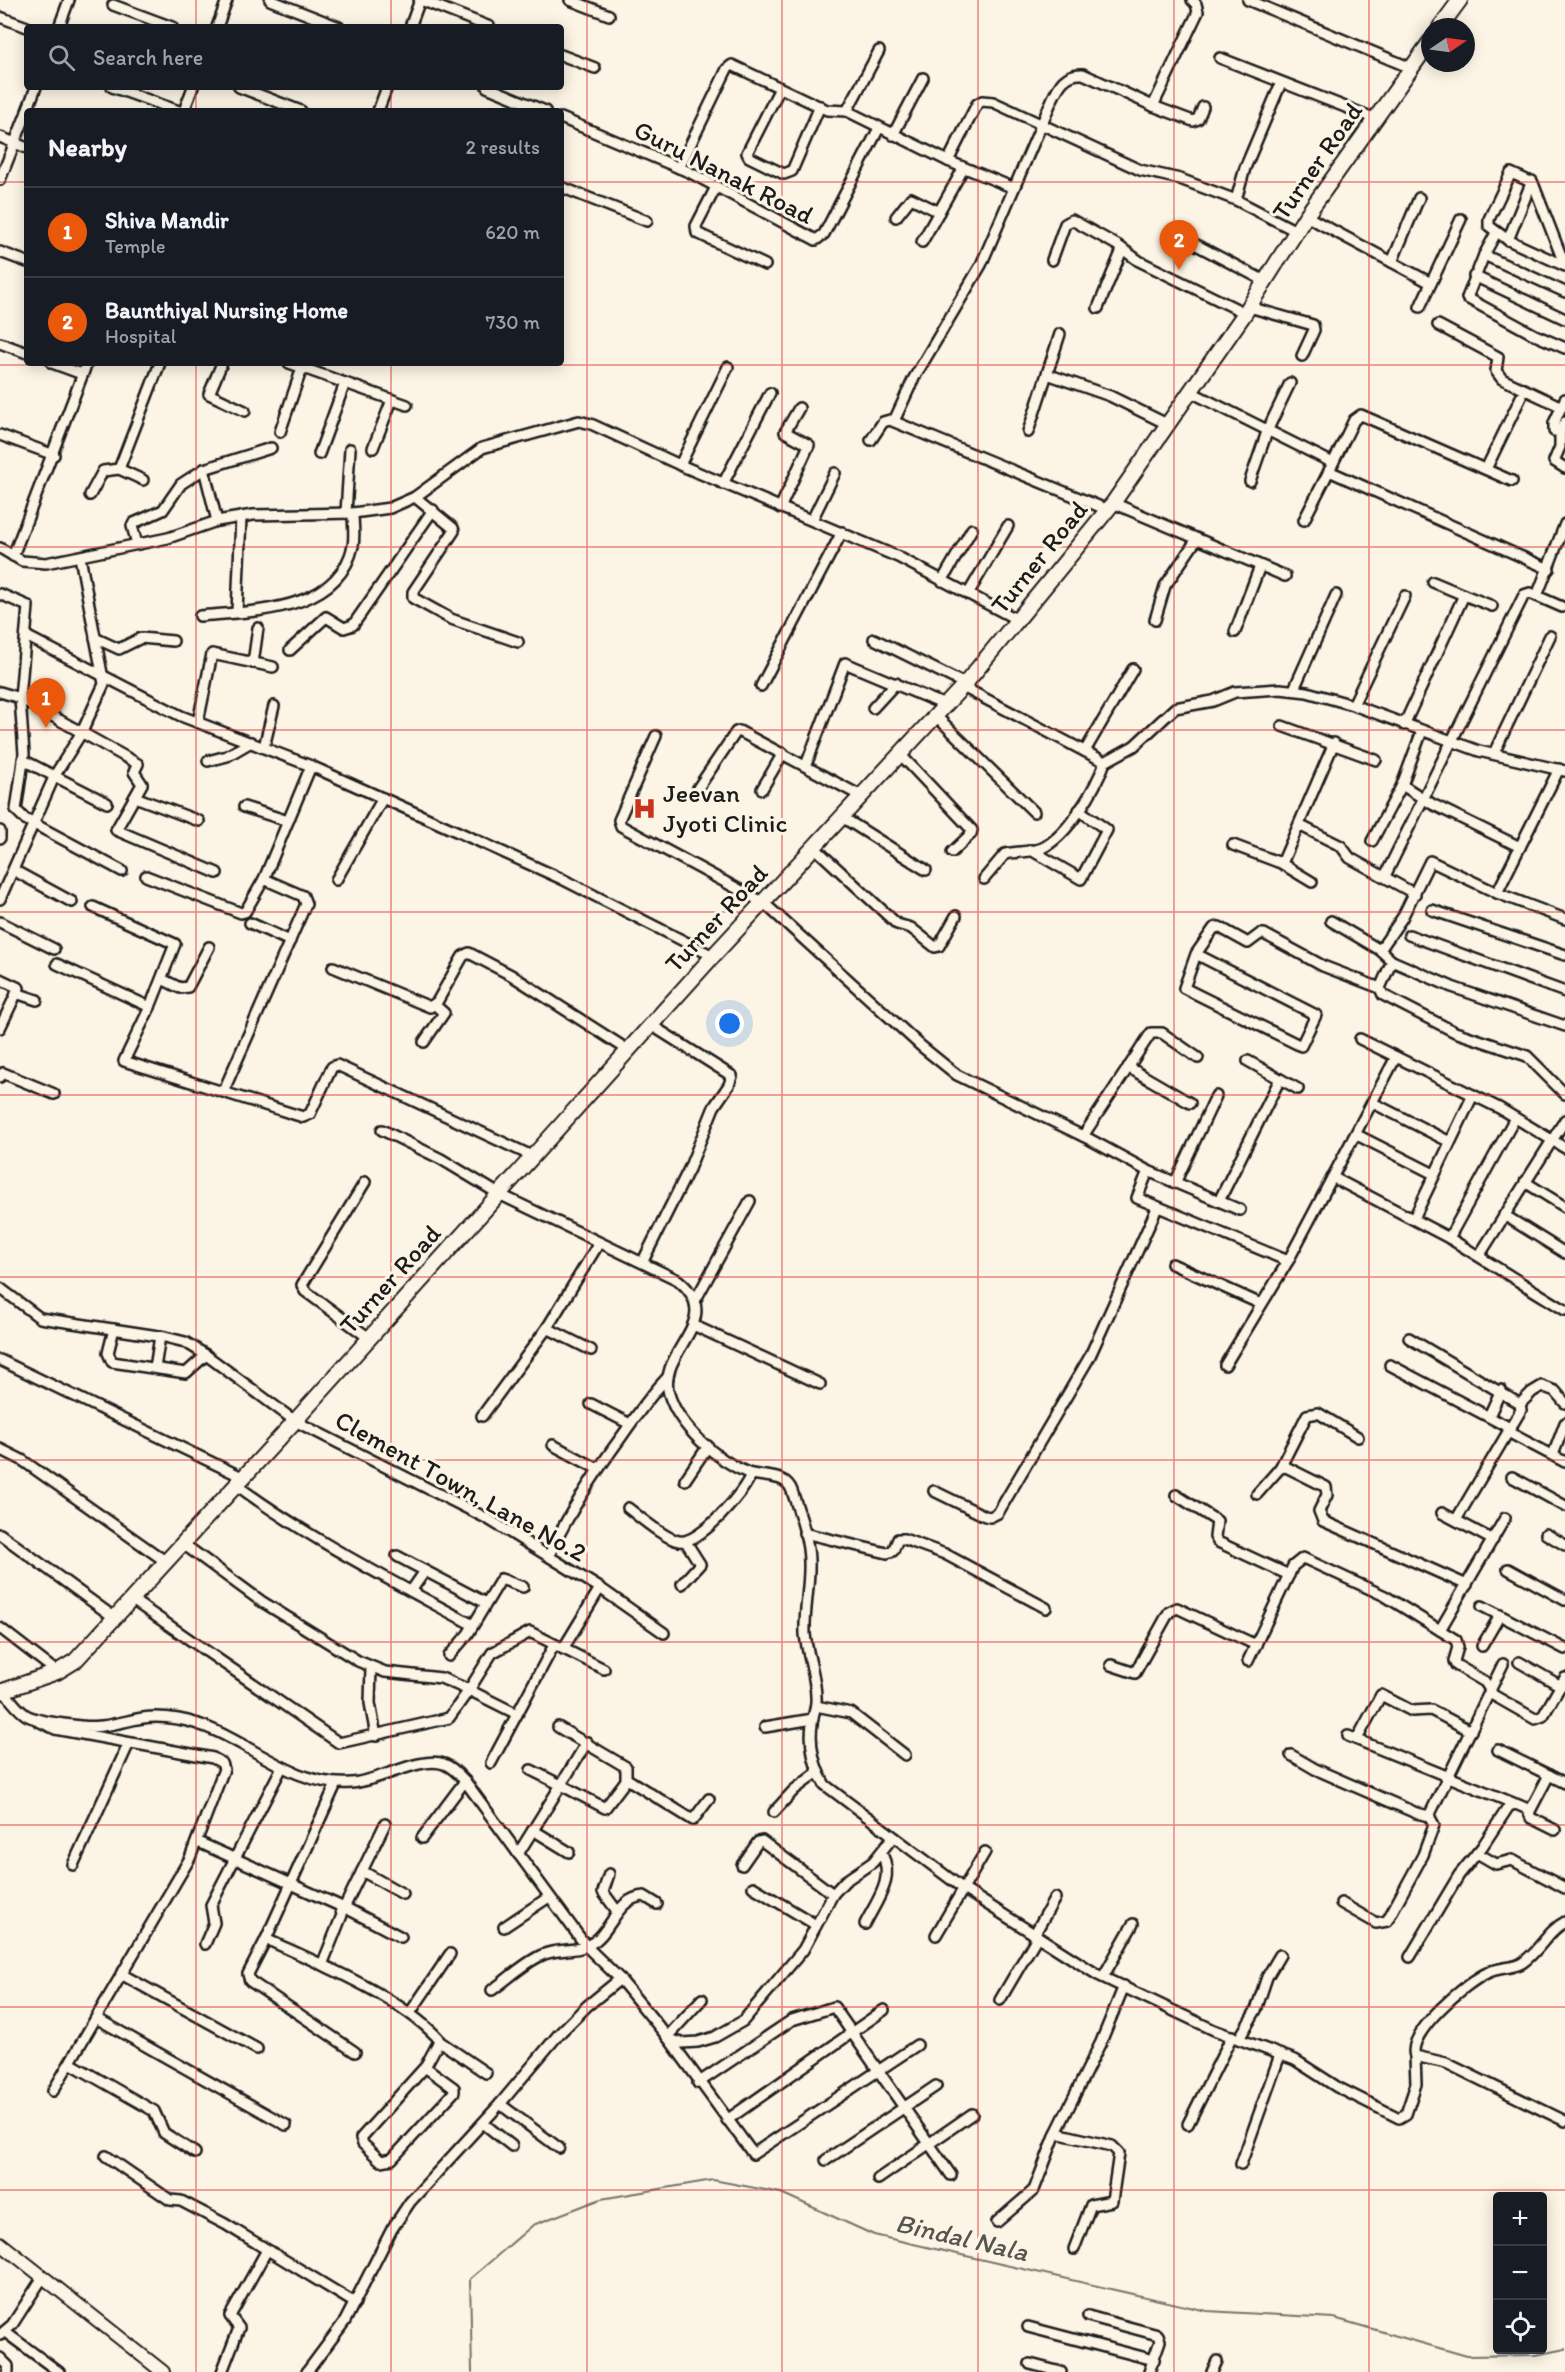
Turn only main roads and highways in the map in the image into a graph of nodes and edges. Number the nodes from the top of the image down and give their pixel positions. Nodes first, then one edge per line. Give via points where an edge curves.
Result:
1 (1460, 0) edge
2 (1447, 18) edge
3 (1421, 54) edge
4 (2, 1692) edge

1 - 2 main road
3 - 4 main road, Turner Road via 1306,216 1169,425 1110,506 964,685 713,956 75,1661 57,1672

